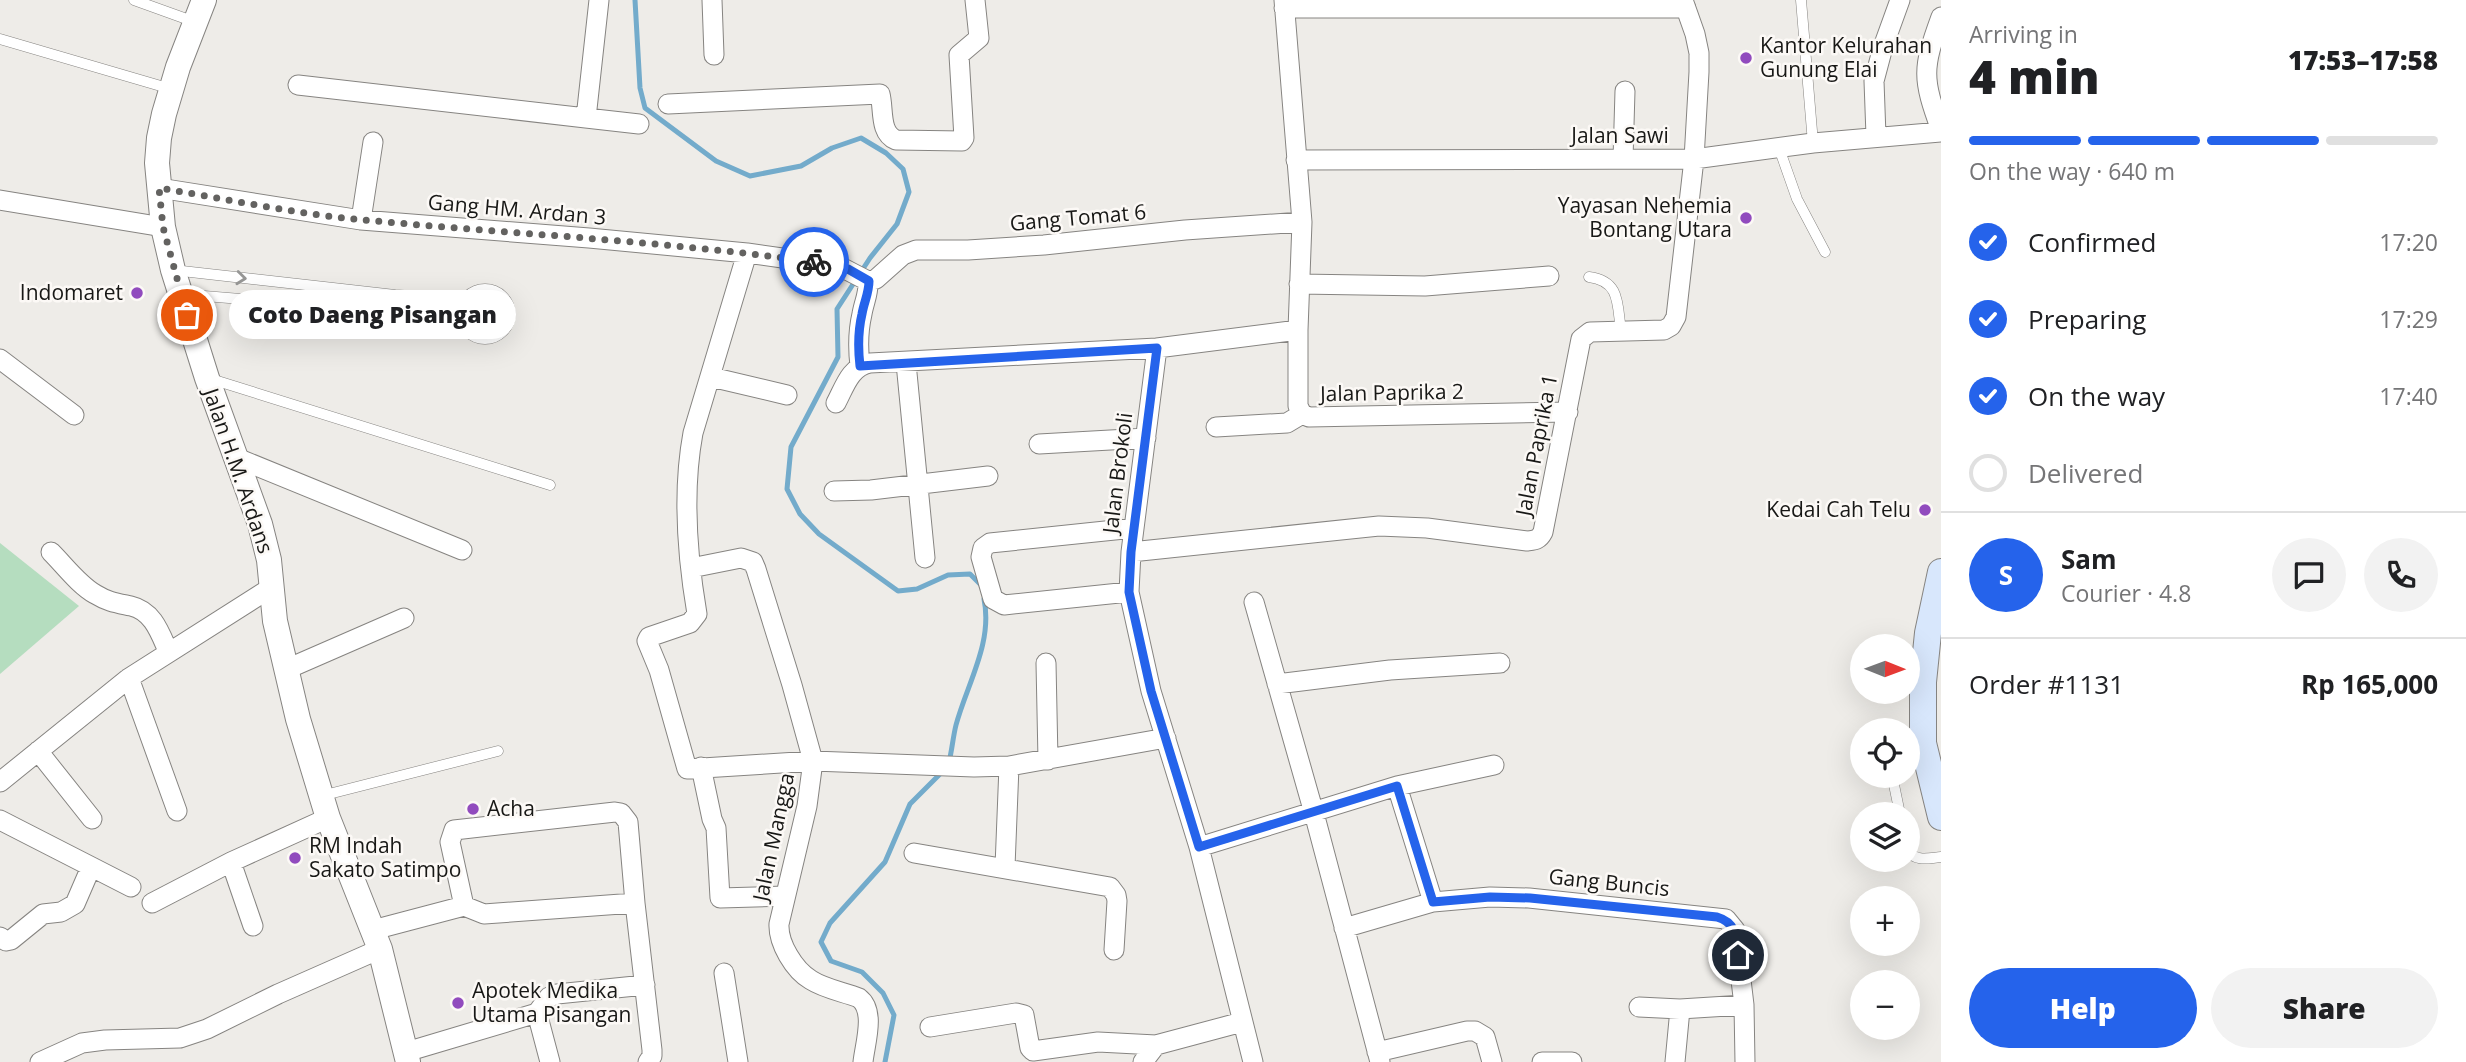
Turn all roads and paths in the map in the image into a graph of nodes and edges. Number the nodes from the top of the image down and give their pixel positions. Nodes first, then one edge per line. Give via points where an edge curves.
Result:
1 (134, 0) edge
2 (599, 0) edge
3 (712, 0) edge
4 (975, 0) edge
5 (1801, 0) edge
6 (1900, 0) edge
7 (1284, 4) edge
8 (1684, 4) edge
9 (200, 11) edge
10 (1941, 17) edge
11 (0, 40) edge
12 (714, 55) dead end
13 (298, 85) dead end
14 (172, 89) junction
15 (1625, 91) dead end
16 (668, 104) dead end
17 (586, 117) junction
18 (639, 124) dead end
19 (1938, 131) edge
20 (1886, 136) junction
21 (373, 142) dead end
22 (1813, 143) junction
23 (1779, 148) junction
24 (1623, 159) junction
25 (1694, 159) junction
26 (1297, 160) junction
27 (159, 188) junction
28 (0, 200) edge
29 (361, 220) junction
30 (1302, 222) junction
31 (163, 227) junction
32 (1825, 252) dead end
33 (747, 253) junction
34 (173, 270) junction
35 (1549, 276) dead end
36 (863, 277) junction
37 (1589, 277) dead end
38 (1299, 284) junction
39 (180, 294) junction
40 (466, 299) junction
41 (460, 314) junction
42 (1298, 330) junction
43 (1621, 331) junction
44 (1157, 348) junction
45 (0, 359) edge
46 (906, 363) junction
47 (860, 366) junction
48 (711, 377) junction
49 (207, 378) junction
50 (787, 395) dead end
51 (836, 403) dead end
52 (1568, 412) junction
53 (1302, 414) junction
54 (74, 415) dead end
55 (1216, 427) dead end
56 (1146, 438) junction
57 (1039, 444) dead end
58 (237, 458) junction
59 (988, 476) dead end
60 (550, 485) dead end
61 (920, 485) junction
62 (834, 491) dead end
63 (1134, 528) junction
64 (462, 550) dead end
65 (51, 552) dead end
66 (1131, 552) junction
67 (925, 558) dead end
68 (691, 568) junction
69 (1941, 572) edge
70 (272, 587) junction
71 (1129, 592) junction
72 (1254, 602) dead end
73 (404, 618) dead end
74 (168, 651) junction
75 (1046, 663) dead end
76 (1500, 663) dead end
77 (287, 669) junction
78 (129, 678) junction
79 (1277, 684) junction
80 (1166, 738) junction
81 (38, 751) junction
82 (498, 751) dead end
83 (1048, 760) junction
84 (813, 761) junction
85 (1493, 765) dead end
86 (1009, 766) junction
87 (694, 768) junction
88 (0, 782) edge
89 (1397, 786) junction
90 (1938, 790) edge
91 (324, 807) junction
92 (177, 811) dead end
93 (1314, 813) junction
94 (1941, 817) edge
95 (92, 819) dead end
96 (0, 820) edge
97 (1199, 847) junction
98 (914, 853) dead end
99 (1941, 857) edge
100 (1920, 859) edge
101 (231, 862) junction
102 (91, 867) junction
103 (1005, 867) junction
104 (131, 887) dead end
105 (785, 896) junction
106 (1433, 902) junction
107 (152, 903) dead end
108 (635, 903) junction
109 (464, 906) junction
110 (253, 926) dead end
111 (1344, 928) junction
112 (0, 937) edge
113 (376, 939) junction
114 (1114, 950) dead end
115 (723, 973) dead end
116 (645, 985) junction
117 (1744, 1005) junction
118 (1639, 1007) dead end
119 (1680, 1009) junction
120 (537, 1013) junction
121 (1242, 1022) junction
122 (930, 1027) dead end
123 (1156, 1045) junction
124 (407, 1057) edge
125 (1378, 1057) edge
126 (40, 1062) edge
127 (550, 1062) edge
128 (648, 1062) edge
129 (738, 1062) edge
130 (863, 1062) edge
131 (1143, 1062) edge
132 (1253, 1062) edge
133 (1492, 1062) edge
134 (1542, 1062) edge
135 (1572, 1062) edge
136 (1675, 1062) edge
137 (1745, 1062) edge

1 - 9 lane
2 - 17 street
3 - 12 street
4 - 16 street via 979,38 959,55 962,141 896,141 885,130 880,93
5 - 22 lane
6 - 20 street via 1874,81
7 - 8 street
7 - 26 street
8 - 25 street, Jalan Paprika 1 via 1699,53
9 - 14 street, Jalan H.M. Ardans
10 - 19 street via 1926,66
11 - 14 lane
13 - 17 street
14 - 27 street, Jalan H.M. Ardans via 159,138
15 - 24 street
17 - 18 street
19 - 20 street, Jalan Sawi
20 - 22 street, Jalan Sawi
21 - 29 street
22 - 23 street, Jalan Sawi
23 - 25 street, Jalan Sawi
23 - 32 lane via 1797,199
24 - 25 street, Jalan Sawi
24 - 26 street, Jalan Sawi
25 - 43 street, Jalan Paprika 1 via 1676,317 1664,330
26 - 30 street
27 - 29 street, Gang HM. Ardan 3
27 - 31 street, Jalan H.M. Ardans
28 - 31 street
29 - 33 street, Gang HM. Ardan 3
30 - 36 street, Gang Tomat 6 via 1044,245 916,250 903,255 876,279
30 - 38 street
31 - 34 street, Jalan H.M. Ardans
33 - 36 street, Gang HM. Ardan 3 via 839,266
33 - 48 street
34 - 39 street, Jalan H.M. Ardans
34 -> 40 lane
35 - 38 street via 1425,286
36 - 47 street via 867,301 859,337
37 - 43 lane via 1601,279 1615,292
38 - 42 street
39 - 41 lane
39 - 49 street, Jalan H.M. Ardans
40 - 41 lane
40 - 41 lane via 480,290 496,291 508,303 510,319 502,333 487,339 466,329
42 - 44 street
42 - 53 street, Jalan Paprika 2 via 1298,406
43 - 52 street, Jalan Paprika 1 via 1583,335
44 - 46 street
44 - 56 street, Jalan Brokoli
45 - 54 street
46 - 47 street
46 - 61 street
47 - 51 street
48 - 50 street
48 - 68 street via 688,461
49 - 58 street, Jalan H.M. Ardans
49 - 60 lane
52 - 53 street, Jalan Paprika 2
52 - 66 street, Jalan Paprika 1 via 1543,532 1536,540 1379,526
53 - 55 street via 1287,423
56 - 57 street
56 - 63 street, Jalan Brokoli
58 - 64 street
58 - 70 street, Jalan H.M. Ardans via 260,524
59 - 61 street
61 - 62 street
61 - 67 street
63 - 66 street, Jalan Brokoli
63 - 71 street via 990,543 981,557 993,599 1004,605
65 - 74 street via 91,592 108,602 146,612
66 - 71 street, Jalan Brokoli
68 - 84 street, Jalan Mangga via 741,558 753,562
68 - 87 street via 695,620 647,641
69 - 90 main road via 1928,633 1919,728
70 - 74 street
70 - 77 street, Jalan H.M. Ardans
71 - 80 street, Jalan Brokoli
72 - 79 street
73 - 77 street
74 - 78 street
75 - 83 street
76 - 79 street
77 - 91 street, Jalan H.M. Ardans
78 - 81 street
78 - 92 street
79 - 93 street
80 - 83 street
80 - 97 street, Jalan Brokoli
81 - 88 street
81 - 95 street
82 - 91 lane
83 - 86 street
84 - 86 street
84 - 87 street
84 - 105 street, Jalan Mangga
85 - 89 street
86 - 103 street
87 - 105 street via 716,828 720,898
89 - 93 street
89 - 106 street
90 - 94 main road
91 - 101 street
91 - 113 street, Jalan H.M. Ardans
93 - 97 street
93 - 111 street
96 - 102 street
97 - 121 street, Jalan Brokoli
98 - 103 street
99 - 100 lane
101 - 107 street
101 - 110 street
102 - 104 street
102 - 112 street via 69,909 37,919 6,942
103 - 114 street via 1114,890
105 - 130 street, Jalan Mangga via 779,936 796,965 811,980 859,998 867,1007
106 - 111 street, Gang Buncis
106 - 117 street, Gang Buncis via 1530,898 1726,919 1735,930
108 - 109 street via 484,914
108 - 109 street via 628,822 615,812 454,830 450,842
108 - 116 street
109 - 113 street
111 - 125 street
113 - 124 street, Jalan H.M. Ardans
113 - 126 street via 207,1029 180,1038 82,1043
115 - 129 street
116 - 120 street via 556,994
116 - 128 street via 652,1050
117 - 119 street
117 - 137 street, Gang Buncis
118 - 119 street
119 - 136 street
120 - 124 street
120 - 127 street
121 - 123 street
121 - 132 street, Jalan Brokoli
122 - 123 street via 1016,1013 1024,1016 1033,1051 1098,1042
123 - 131 street
125 - 133 street via 1475,1031 1485,1037
134 - 135 street

